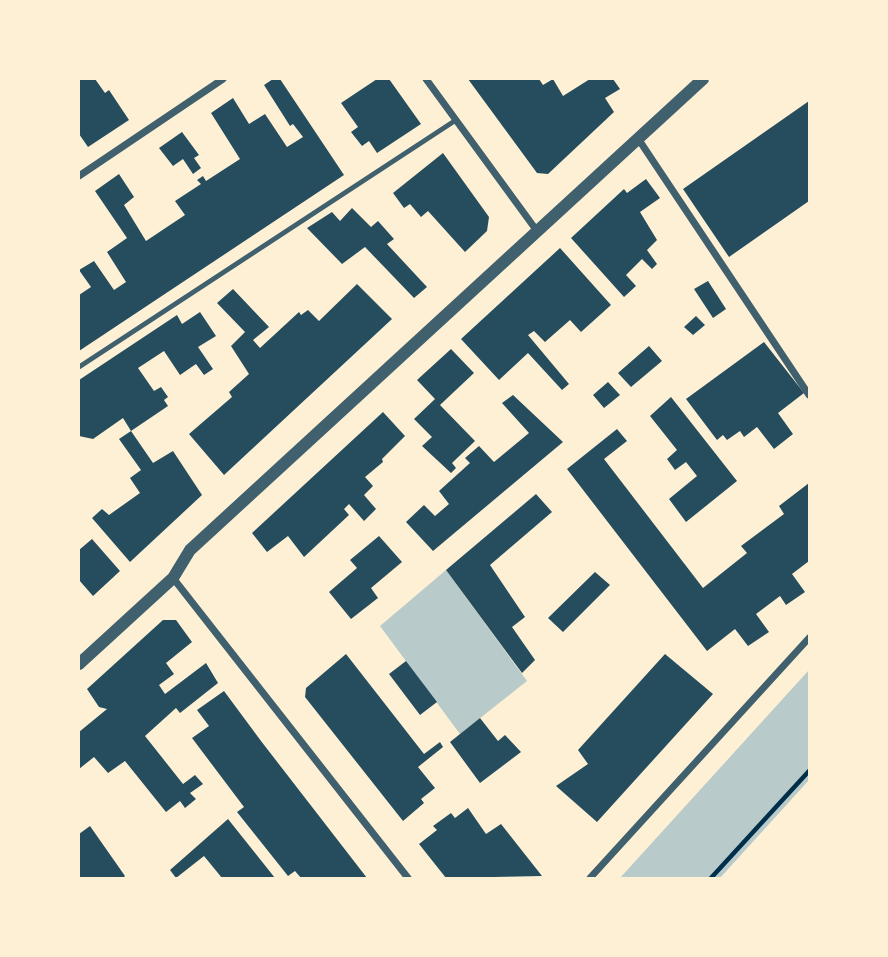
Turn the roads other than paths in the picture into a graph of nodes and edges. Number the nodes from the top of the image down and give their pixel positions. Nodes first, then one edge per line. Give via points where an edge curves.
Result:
1 (223, 79) edge
2 (426, 79) edge
3 (704, 79) edge
4 (456, 120) junction
5 (639, 140) junction
6 (79, 176) edge
7 (537, 232) junction
8 (79, 367) edge
9 (809, 395) edge
10 (173, 578) junction
11 (809, 638) edge
12 (79, 664) edge
13 (408, 878) edge
14 (590, 878) edge

1 - 6 street
2 - 4 street
3 - 5 street
4 - 7 street
4 - 8 lane
5 - 7 street
5 - 9 street
7 - 10 street via 190,550
10 - 12 street
10 - 13 street
11 - 14 street

